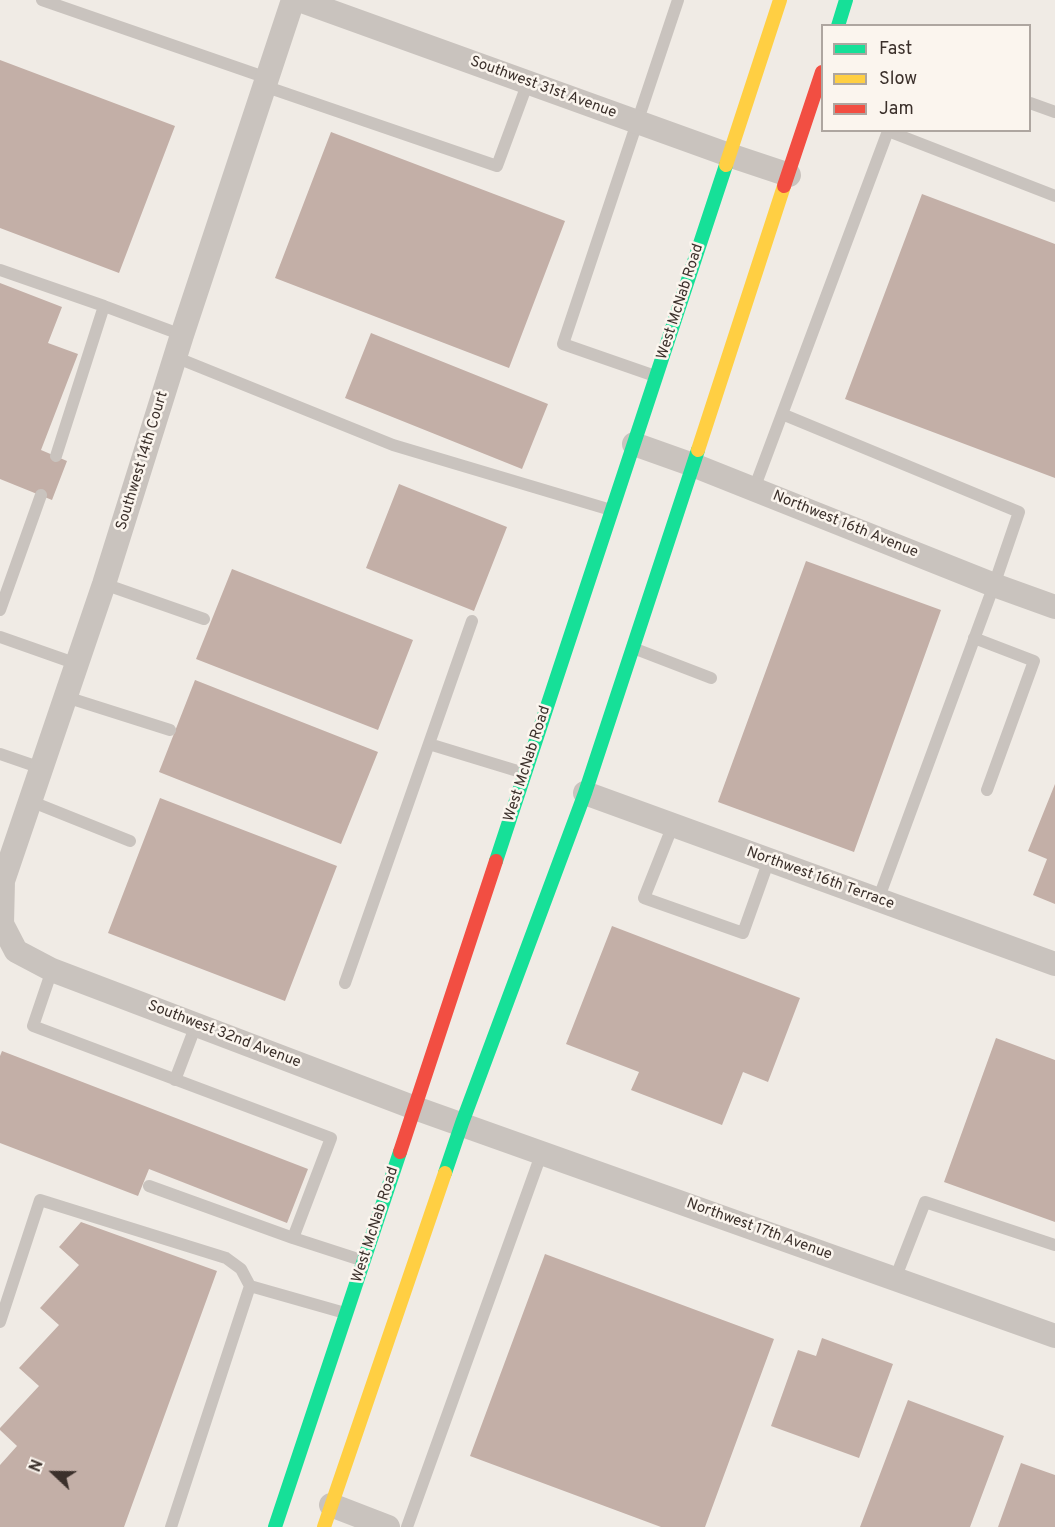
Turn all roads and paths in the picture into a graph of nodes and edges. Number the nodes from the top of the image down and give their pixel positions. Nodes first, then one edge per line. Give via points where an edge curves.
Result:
1 (42, 0) edge
2 (293, 0) edge
3 (299, 0) edge
4 (678, 0) edge
5 (780, 0) edge
6 (846, 0) edge
7 (340, 7) edge
8 (839, 24) edge
9 (821, 75) edge
10 (266, 82) junction
11 (528, 82) junction
12 (1031, 104) edge
13 (1055, 112) edge
14 (636, 121) junction
15 (888, 132) edge
16 (891, 132) edge
17 (729, 155) junction
18 (789, 175) junction
19 (1055, 196) edge
20 (0, 270) edge
21 (104, 306) junction
22 (179, 346) junction
23 (656, 376) junction
24 (782, 414) junction
25 (634, 444) junction
26 (56, 456) dead end
27 (693, 465) junction
28 (754, 489) junction
29 (41, 495) dead end
30 (612, 511) junction
31 (104, 584) junction
32 (994, 585) junction
33 (1055, 606) edge
34 (0, 610) edge
35 (204, 619) dead end
36 (472, 621) dead end
37 (0, 637) edge
38 (974, 638) junction
39 (632, 648) junction
40 (77, 664) junction
41 (711, 678) dead end
42 (66, 697) junction
43 (170, 730) dead end
44 (429, 744) junction
45 (0, 754) edge
46 (41, 768) junction
47 (525, 773) junction
48 (987, 790) dead end
49 (585, 793) junction
50 (30, 801) junction
51 (673, 825) junction
52 (130, 841) dead end
53 (5, 857) edge
54 (769, 860) junction
55 (878, 900) junction
56 (1, 925) edge
57 (1055, 964) edge
58 (52, 970) junction
59 (345, 983) dead end
60 (196, 1025) junction
61 (175, 1080) junction
62 (415, 1108) junction
63 (462, 1124) junction
64 (542, 1152) junction
65 (149, 1186) dead end
66 (293, 1238) junction
67 (1055, 1245) edge
68 (364, 1261) junction
69 (895, 1279) junction
70 (250, 1286) junction
71 (347, 1314) junction
72 (0, 1322) edge
73 (1055, 1336) edge
74 (327, 1516) edge
75 (171, 1527) edge
76 (275, 1527) edge
77 (388, 1527) edge
78 (407, 1527) edge

1 - 10 lane
2 - 10 street, Southwest 14th Court
3 - 7 street, Southwest 31st Avenue
4 - 14 lane
5 - 17 main road, West McNab Road
6 - 8 main road
7 - 11 street, Southwest 31st Avenue
9 - 18 main road
10 - 11 lane via 497,166
10 - 22 street, Southwest 14th Court
11 - 14 street, Southwest 31st Avenue
12 - 13 lane
14 - 17 street, Southwest 31st Avenue
14 - 23 lane via 563,344
15 - 24 lane
16 - 19 lane
17 - 18 street, Southwest 31st Avenue
17 - 23 main road, West McNab Road
18 - 27 main road
20 - 21 lane
21 - 22 lane
21 - 26 lane
22 - 30 lane via 393,445
22 - 31 street, Southwest 14th Court
23 - 25 main road, West McNab Road
24 - 28 lane
24 - 32 lane via 1019,512
25 - 27 street, Northwest 16th Avenue
25 - 30 main road, West McNab Road
27 - 28 street, Northwest 16th Avenue
27 - 39 main road
28 - 32 street, Northwest 16th Avenue
29 - 34 lane
30 - 47 main road, West McNab Road
31 - 35 lane
31 - 40 street, Southwest 14th Court
32 - 33 street, Northwest 16th Avenue
32 - 38 lane
36 - 44 lane
37 - 40 lane
38 - 48 lane via 1034,661
38 - 55 lane
39 - 41 lane
39 - 49 main road
40 - 42 street, Southwest 14th Court
42 - 43 lane
42 - 46 street, Southwest 14th Court
44 - 47 lane
44 - 59 lane
45 - 46 lane
46 - 50 street, Southwest 14th Court
47 - 62 main road, West McNab Road
49 - 51 street, Northwest 16th Terrace
49 - 63 main road
50 - 52 lane
50 - 53 street, Southwest 14th Court
51 - 54 street, Northwest 16th Terrace
51 - 54 lane via 644,898 743,933
53 - 56 street, Southwest 14th Court
54 - 55 street, Northwest 16th Terrace
55 - 57 street, Northwest 16th Terrace
56 - 58 street, Southwest 32nd Avenue via 16,951
58 - 60 street, Southwest 32nd Avenue
58 - 61 lane via 33,1026
60 - 61 lane
60 - 62 street, Southwest 32nd Avenue
61 - 66 lane via 331,1138
62 - 63 street, Southwest 32nd Avenue
62 - 68 main road, West McNab Road
63 - 64 street, Northwest 17th Avenue
63 - 74 main road
64 - 69 street, Northwest 17th Avenue
64 - 78 lane
65 - 66 lane
66 - 68 lane
67 - 69 lane via 925,1202
68 - 71 main road, West McNab Road
69 - 73 street, Northwest 17th Avenue
70 - 71 lane
70 - 72 lane via 241,1269 225,1258 40,1200
70 - 75 lane
71 - 76 main road, West McNab Road
74 - 77 street

